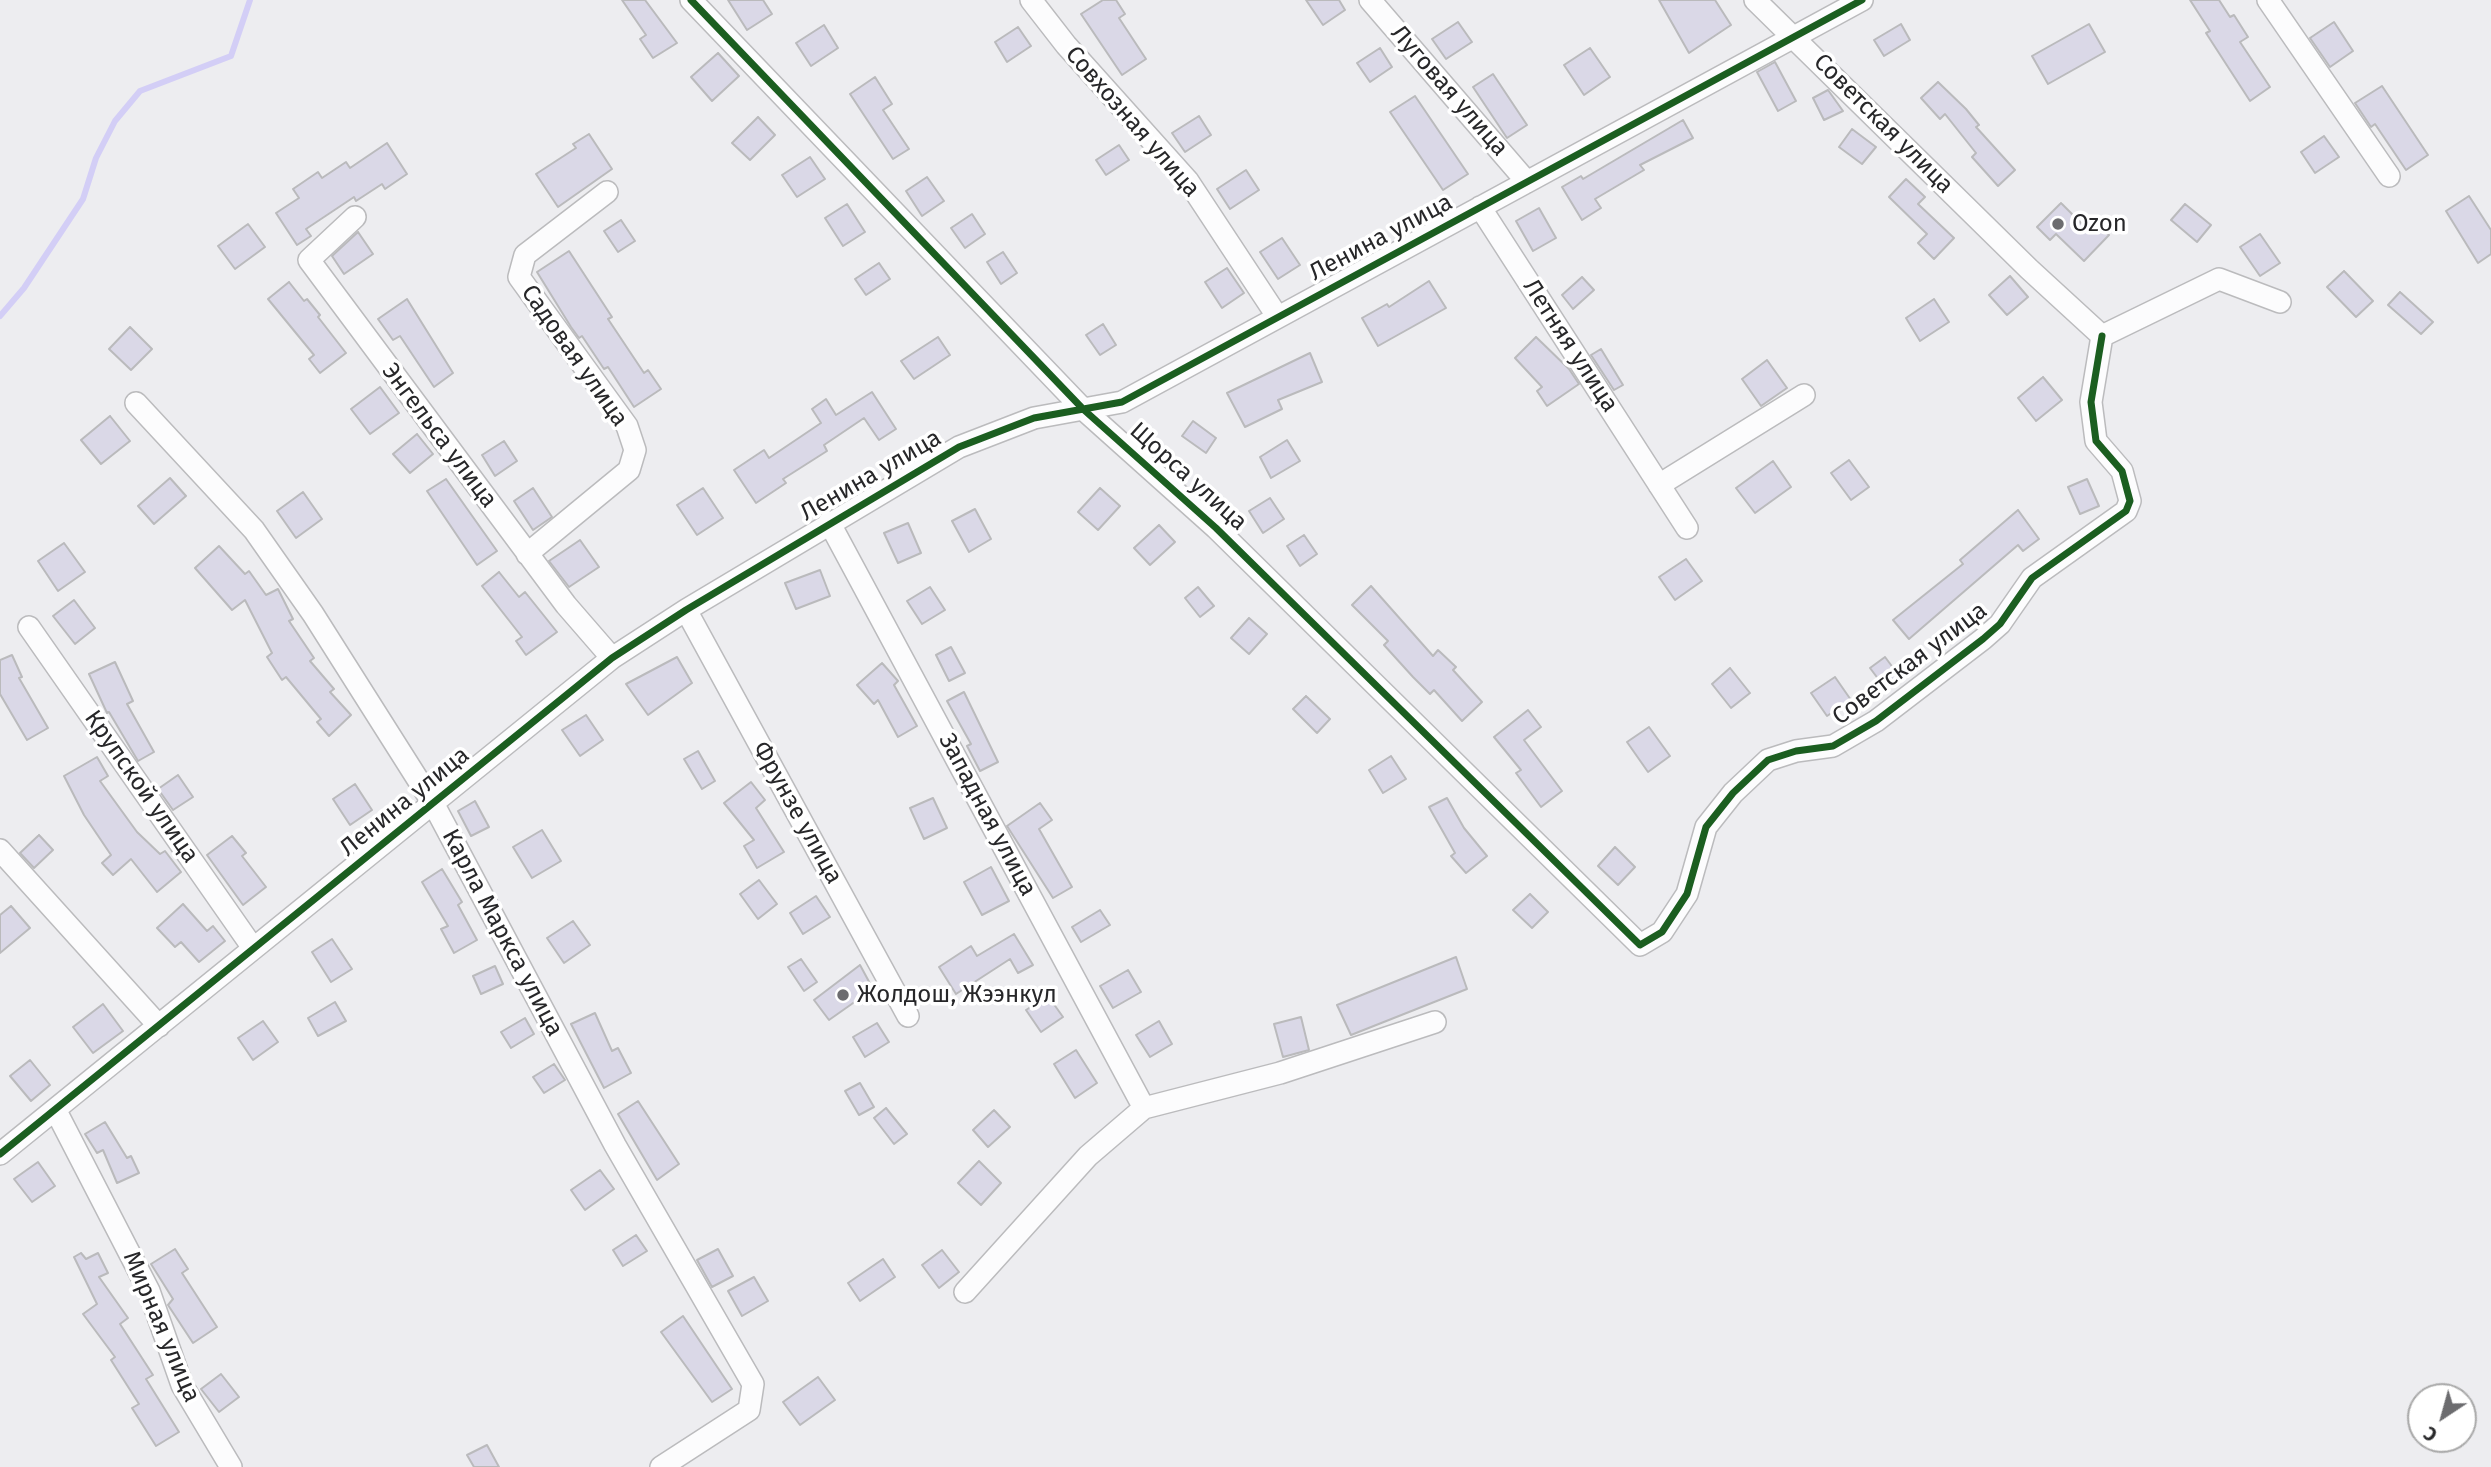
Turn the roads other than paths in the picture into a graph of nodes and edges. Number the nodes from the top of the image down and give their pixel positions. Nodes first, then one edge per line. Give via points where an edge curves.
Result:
1 (691, 0) edge
2 (1031, 0) edge
3 (1370, 0) edge
4 (1755, 0) edge
5 (1862, 0) edge
6 (2268, 0) edge
7 (1794, 36) junction
8 (2389, 176) dead end
9 (1527, 182) junction
10 (607, 192) dead end
11 (1480, 207) junction
12 (355, 217) dead end
13 (2280, 302) dead end
14 (1276, 316) junction
15 (2102, 336) junction
16 (1804, 395) dead end
17 (136, 403) dead end
18 (1083, 409) junction
19 (1659, 485) junction
20 (830, 522) junction
21 (1687, 528) dead end
22 (527, 554) junction
23 (686, 610) junction
24 (29, 627) dead end
25 (612, 658) junction
26 (434, 804) junction
27 (0, 850) edge
28 (1638, 944) joint
29 (253, 948) junction
30 (908, 1016) dead end
31 (1435, 1022) dead end
32 (159, 1026) junction
33 (1144, 1108) junction
34 (56, 1111) junction
35 (0, 1154) edge
36 (965, 1292) dead end
37 (231, 1467) edge
38 (661, 1467) edge

1 - 18 street, Щорса улица
2 - 14 street, Совхозная улица via 1188,181
3 - 9 street, Луговая улица
4 - 7 street, Советская улица
5 - 7 street, Ленина улица
6 - 8 street
7 - 9 street, Ленина улица
7 - 15 street, Советская улица
9 - 11 street, Ленина улица
10 - 22 street, Садовая улица via 525,255 519,277 627,426 635,450 629,470
11 - 14 street, Ленина улица
11 - 19 street, Летняя улица
12 - 22 street, Энгельса улица via 309,260
13 - 15 street via 2219,279
14 - 18 street, Ленина улица via 1122,402
15 - 28 street, Советская улица via 2091,402 2096,441 2122,471 2130,501 2126,511 2032,578 2000,624 1876,721 1833,746 1768,760 1732,793 1706,827 1686,894 1662,932
16 - 19 street
17 - 26 street, Карла Маркса улица via 254,530
18 - 20 street, Ленина улица via 1034,418 959,447
18 - 28 street, Щорса улица via 1236,547
19 - 21 street, Летняя улица
20 - 23 street, Ленина улица
20 - 33 street, Западная улица
22 - 25 street, Энгельса улица
23 - 25 street, Ленина улица
23 - 30 street, Фрунзе улица
24 - 29 street, Крупской улица
25 - 26 street, Ленина улица
26 - 29 street, Ленина улица
26 - 38 street, Карла Маркса улица via 615,1145 752,1384 749,1410
27 - 32 street
29 - 32 street, Ленина улица
31 - 33 street via 1280,1073
32 - 34 street, Ленина улица
33 - 36 street via 1088,1156
34 - 35 street, Ленина улица
34 - 37 street, Мирная улица via 149,1291 181,1385

